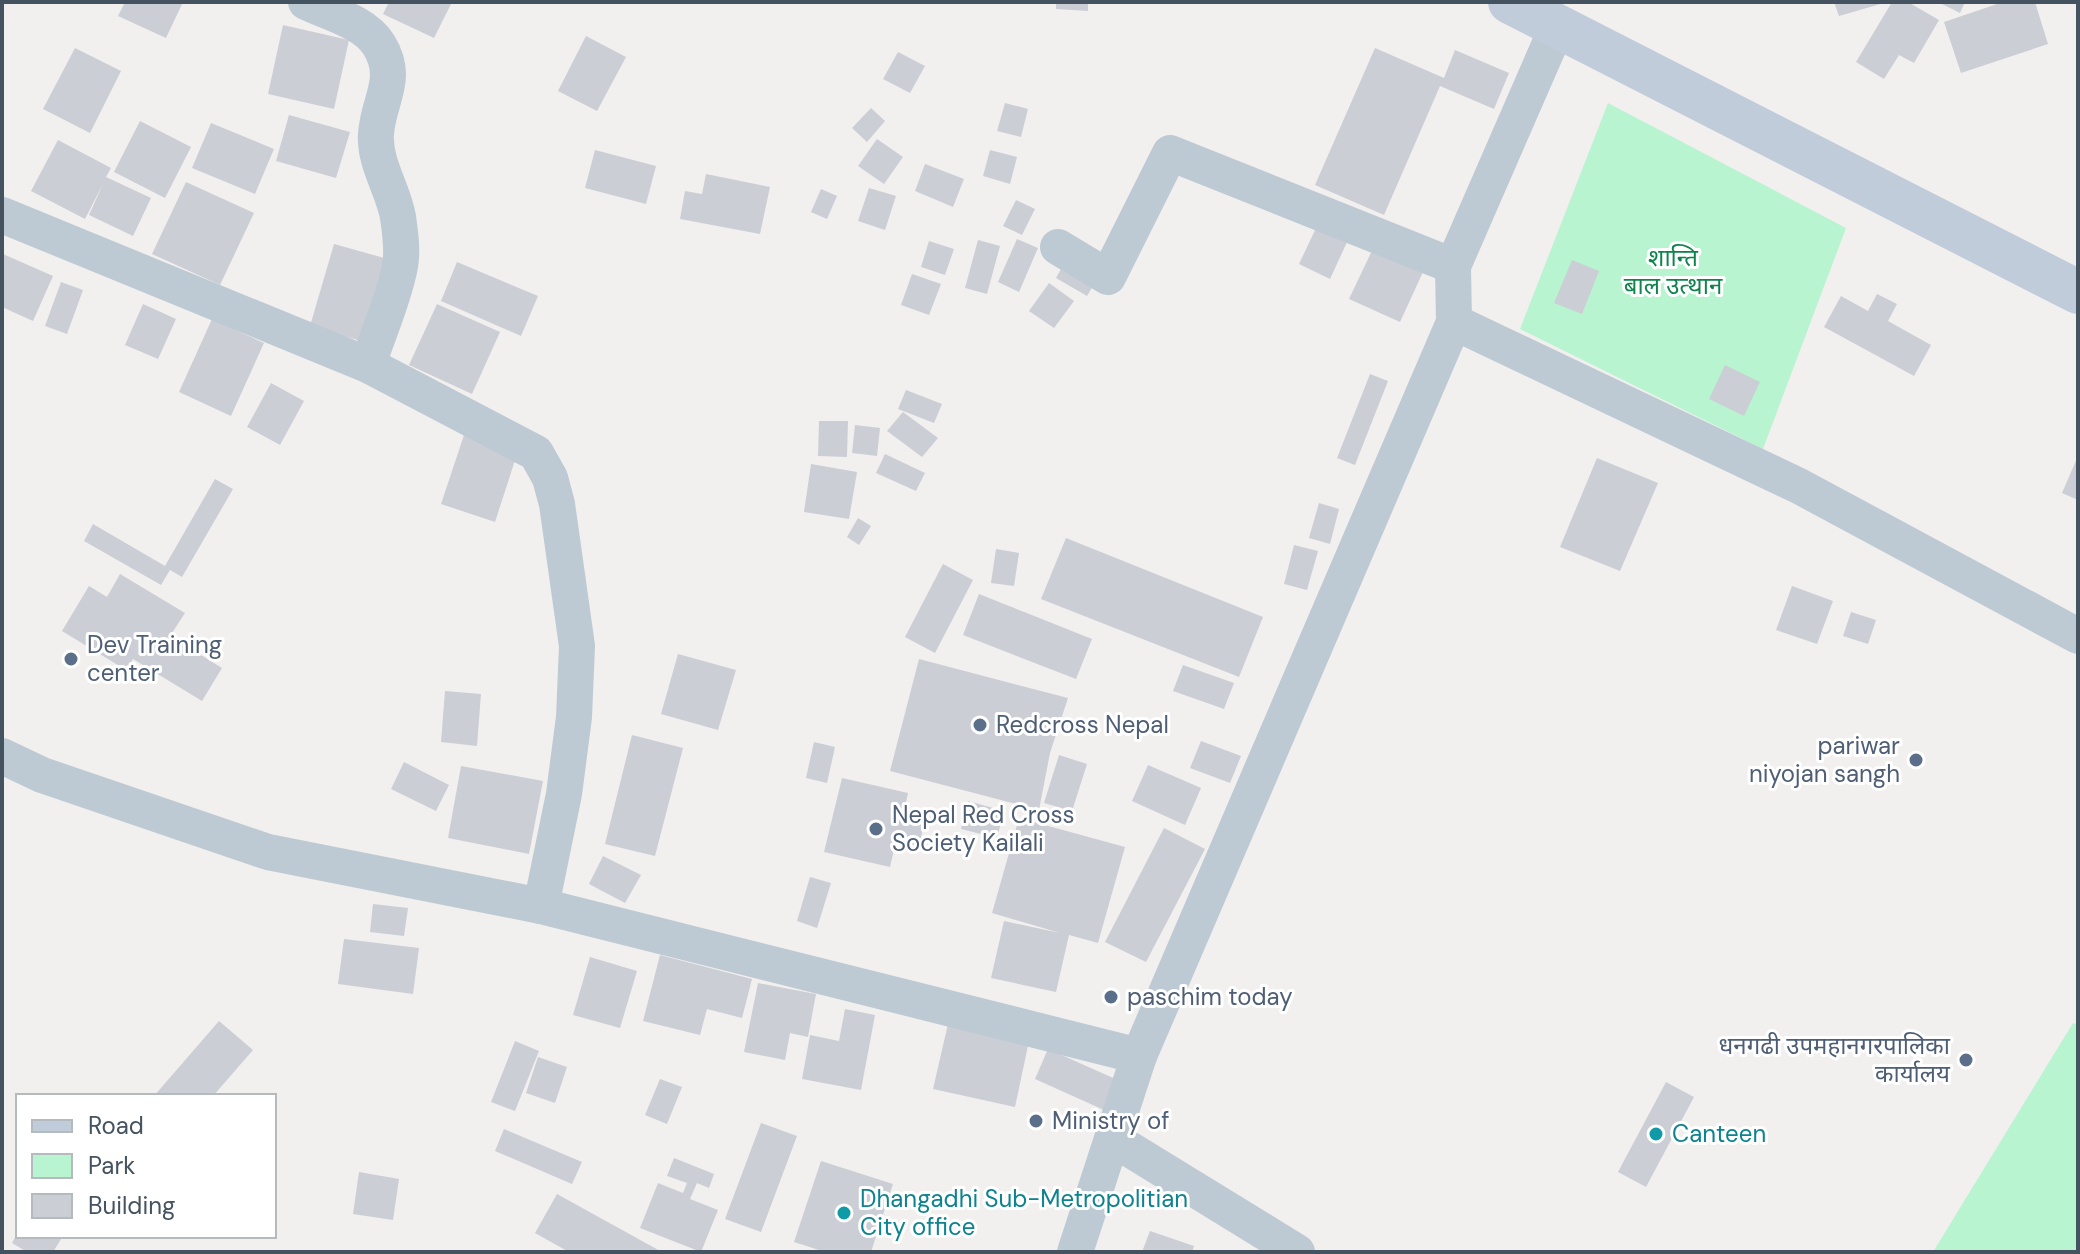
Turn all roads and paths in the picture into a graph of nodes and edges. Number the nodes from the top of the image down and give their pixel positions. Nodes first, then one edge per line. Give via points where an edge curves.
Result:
1 (306, 2) edge
2 (1510, 2) edge
3 (1562, 13) edge
4 (2, 215) edge
5 (1058, 247) dead end
6 (1453, 266) junction
7 (2078, 292) edge
8 (1454, 322) junction
9 (368, 365) junction
10 (2078, 636) edge
11 (2, 756) edge
12 (541, 906) junction
13 (1139, 1056) junction
14 (1113, 1139) junction
15 (1075, 1252) edge
16 (1297, 1252) edge

1 - 9 street via 366,32 378,42 388,64 376,150 397,213 400,267
2 - 3 street
3 - 6 street
3 - 7 street
4 - 9 street
5 - 6 street via 1108,277 1170,153
6 - 8 street
8 - 10 street via 1799,486
8 - 13 street
9 - 12 street via 536,453 550,478 577,646 564,794
11 - 12 street via 42,775 268,852
12 - 13 street
13 - 14 street
14 - 15 street
14 - 16 street

